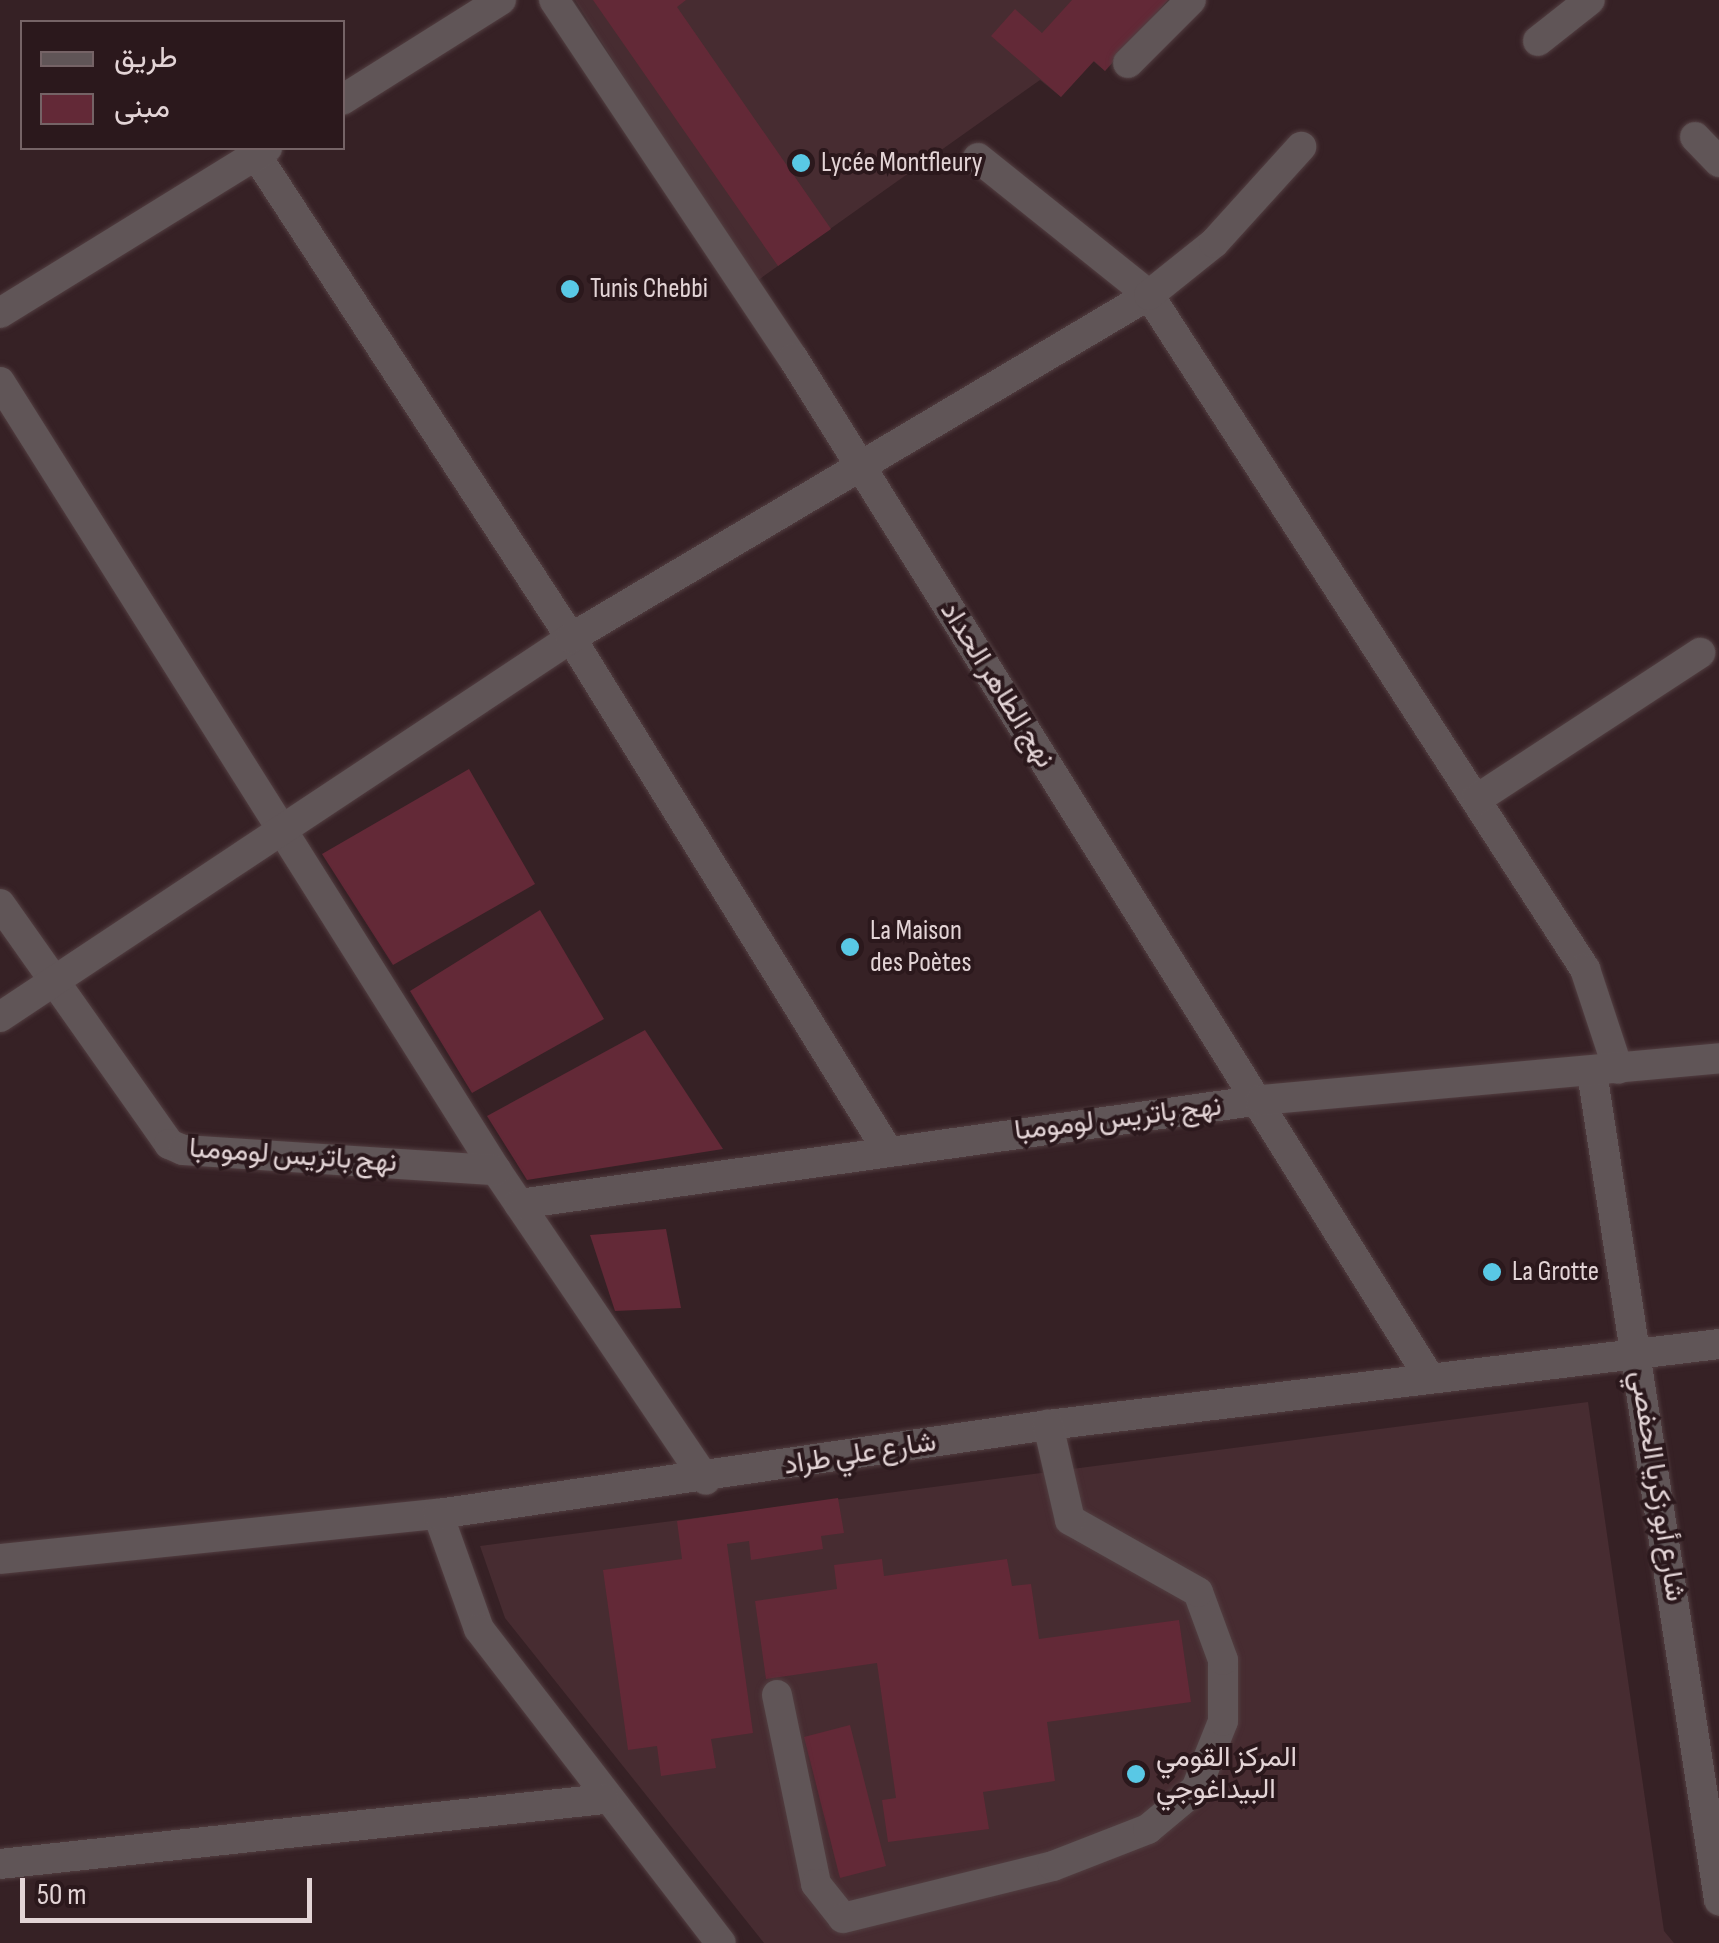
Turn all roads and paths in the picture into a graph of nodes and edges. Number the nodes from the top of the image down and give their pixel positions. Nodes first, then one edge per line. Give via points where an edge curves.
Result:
1 (502, 0) edge
2 (554, 0) edge
3 (1191, 0) edge
4 (1590, 0) edge
5 (1538, 41) dead end
6 (1128, 63) dead end
7 (345, 98) edge
8 (1696, 137) dead end
9 (1301, 147) dead end
10 (262, 151) edge
11 (978, 158) dead end
12 (1719, 162) edge
13 (1149, 295) junction
14 (0, 312) edge
15 (0, 382) edge
16 (860, 468) junction
17 (571, 638) junction
18 (1700, 652) dead end
19 (1477, 798) junction
20 (279, 826) junction
21 (0, 904) edge
22 (54, 984) junction
23 (0, 1017) edge
24 (1719, 1058) edge
25 (1605, 1070) junction
26 (1261, 1100) junction
27 (886, 1148) junction
28 (496, 1170) junction
29 (519, 1204) junction
30 (1719, 1344) edge
31 (1636, 1355) junction
32 (1429, 1377) junction
33 (1048, 1425) junction
34 (706, 1480) junction
35 (438, 1514) junction
36 (0, 1559) edge
37 (777, 1695) dead end
38 (604, 1799) junction
39 (0, 1864) edge
40 (1719, 1900) edge
41 (721, 1943) edge

1 - 7 street
2 - 16 street, نهج الطاهر الحداد
3 - 6 street
4 - 5 street
8 - 12 street
9 - 13 street via 1214,243
10 - 14 street
10 - 17 street
11 - 13 street, شارع أبو زكريا الحفصي
13 - 16 street
13 - 19 street, شارع أبو زكريا الحفصي
15 - 20 street
16 - 17 street
16 - 26 street, نهج الطاهر الحداد
17 - 20 street
17 - 27 street
18 - 19 street
19 - 25 street, شارع أبو زكريا الحفصي via 1585,969
20 - 22 street
20 - 28 street
21 - 22 street, نهج باتريس لومومبا
22 - 23 street
22 - 28 street, نهج باتريس لومومبا via 149,1124 183,1150
24 - 25 street, نهج باتريس لومومبا
25 - 26 street, نهج باتريس لومومبا
25 - 31 street, شارع أبو زكريا الحفصي
26 - 27 street, نهج باتريس لومومبا
26 - 32 street, نهج الطاهر الحداد
27 - 29 street, نهج باتريس لومومبا
28 - 29 street
29 - 34 street
30 - 31 street, شارع علي طراد
31 - 32 street, شارع علي طراد
31 - 40 street, شارع أبو زكريا الحفصي
32 - 33 street, شارع علي طراد
33 - 34 street, شارع علي طراد
33 - 37 street via 1070,1520 1198,1592 1222,1660 1222,1721 1196,1789 1148,1828 1053,1866 842,1918 816,1884
34 - 35 street, شارع علي طراد
35 - 36 street, شارع علي طراد
35 - 38 street via 479,1629
38 - 39 street
38 - 41 street

